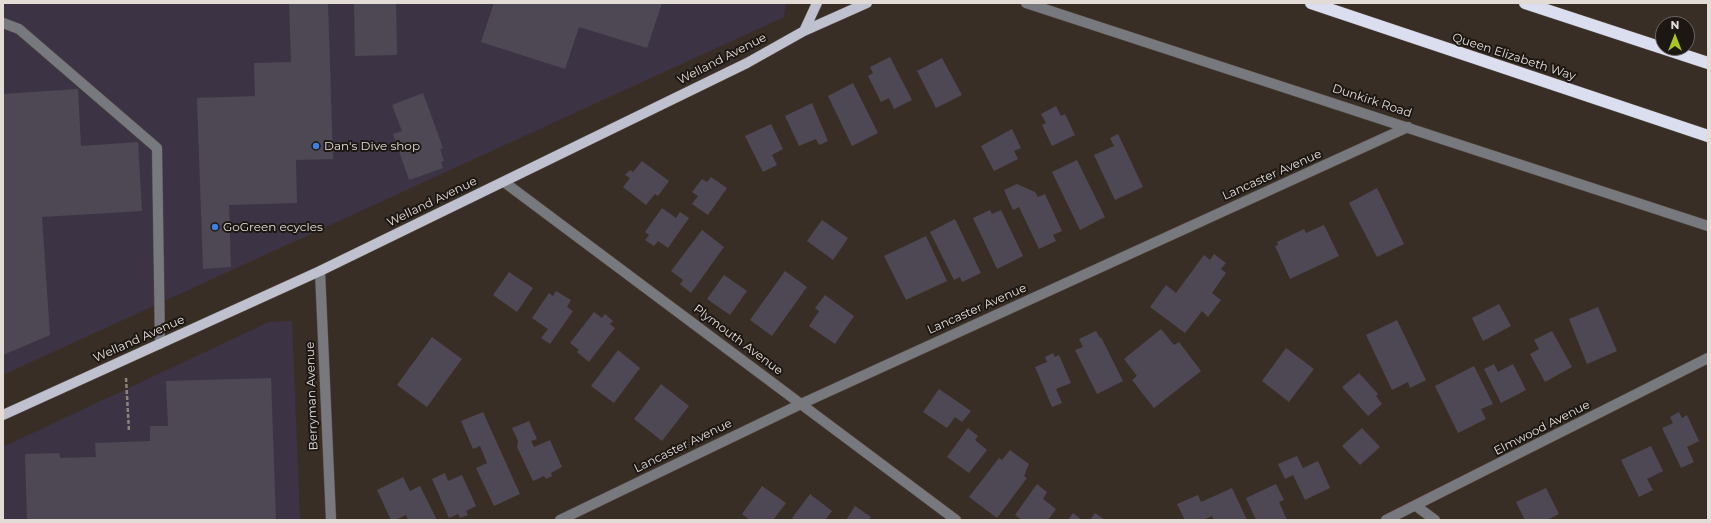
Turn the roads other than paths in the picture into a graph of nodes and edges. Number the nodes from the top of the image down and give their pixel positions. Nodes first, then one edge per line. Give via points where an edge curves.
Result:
1 (817, 3) edge
2 (867, 3) edge
3 (1026, 3) edge
4 (1311, 3) edge
5 (1525, 3) edge
6 (3, 23) edge
7 (804, 31) junction
8 (1708, 63) edge
9 (1408, 127) junction
10 (1708, 136) edge
11 (504, 182) junction
12 (1708, 226) edge
13 (320, 271) junction
14 (160, 344) junction
15 (1708, 358) edge
16 (801, 404) junction
17 (3, 415) edge
18 (1416, 506) junction
19 (331, 520) edge
20 (560, 520) edge
21 (956, 520) edge
22 (1386, 520) edge
23 (1435, 520) edge

1 - 7 main road
2 - 7 main road, Welland Avenue
3 - 9 street, Dunkirk Road
4 - 10 highway, Queen Elizabeth Way
5 - 8 highway
6 - 14 street via 19,29 157,148
7 - 11 main road, Welland Avenue via 747,62
9 - 12 street, Dunkirk Road
9 - 16 street, Lancaster Avenue
11 - 13 main road, Welland Avenue
11 - 16 street, Plymouth Avenue
13 - 14 main road, Welland Avenue
13 - 19 street, Berryman Avenue
14 - 17 main road, Welland Avenue
15 - 18 street, Elmwood Avenue
16 - 20 street, Lancaster Avenue
16 - 21 street, Plymouth Avenue
18 - 22 street, Elmwood Avenue
18 - 23 street

